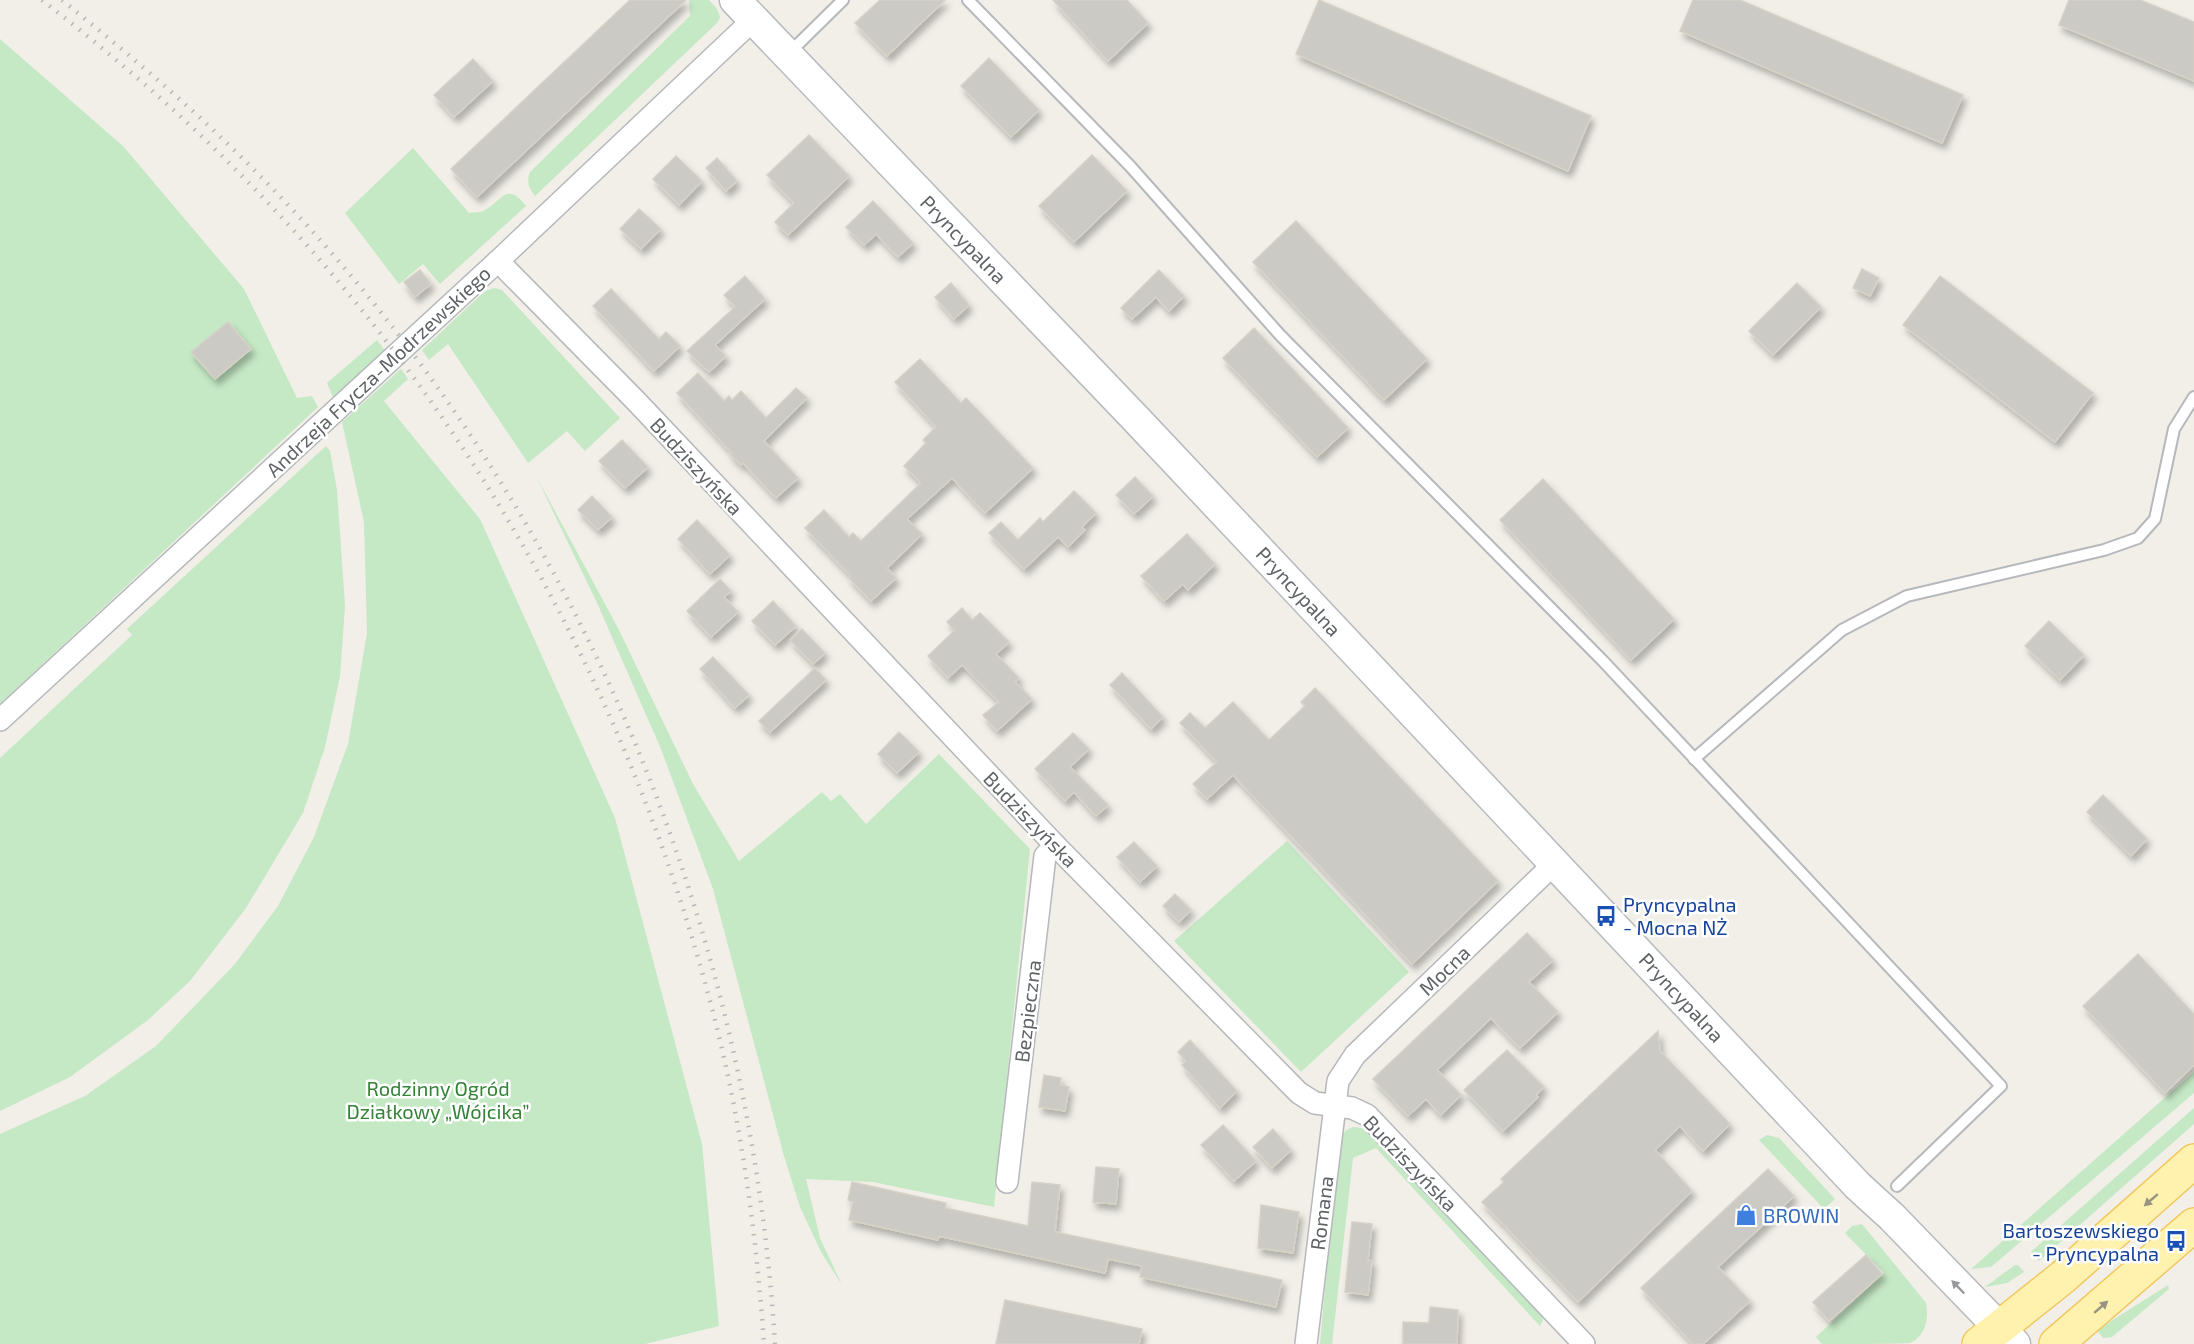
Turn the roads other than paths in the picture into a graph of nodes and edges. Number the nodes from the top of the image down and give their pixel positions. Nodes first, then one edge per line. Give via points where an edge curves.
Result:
1 (843, 0) edge
2 (968, 0) edge
3 (745, 9) edge
4 (788, 55) junction
5 (498, 261) junction
6 (2194, 397) edge
7 (0, 720) edge
8 (1694, 759) junction
9 (1055, 845) junction
10 (1556, 862) junction
11 (1338, 1081) joint
12 (1335, 1105) junction
13 (2194, 1161) edge
14 (1007, 1182) dead end
15 (1897, 1186) dead end
16 (2194, 1225) edge
17 (1992, 1340) edge
18 (1306, 1344) edge
19 (1584, 1344) edge
20 (2056, 1344) edge

1 - 4 lane
2 - 8 lane via 1130,166 1280,335 1603,661
3 - 4 street, Pryncypalna
3 - 5 street, Andrzeja Frycza-Modrzewskiego
4 - 10 street, Pryncypalna
5 - 7 street, Andrzeja Frycza-Modrzewskiego
5 - 9 street, Budziszyńska via 636,401
6 - 8 lane via 2174,429 2156,519 2138,538 2104,550 1907,596 1842,630
8 - 15 lane via 2001,1086
9 - 12 street, Budziszyńska via 1299,1093 1315,1103
9 - 14 street, Bezpieczna via 1045,856
10 - 11 street, Mocna via 1355,1056
10 - 17 street, Pryncypalna via 1858,1186 1968,1298
11 - 12 street, Romana
12 - 18 street, Romana
12 - 19 street, Budziszyńska via 1367,1115
13 -> 17 main road
20 -> 16 main road

